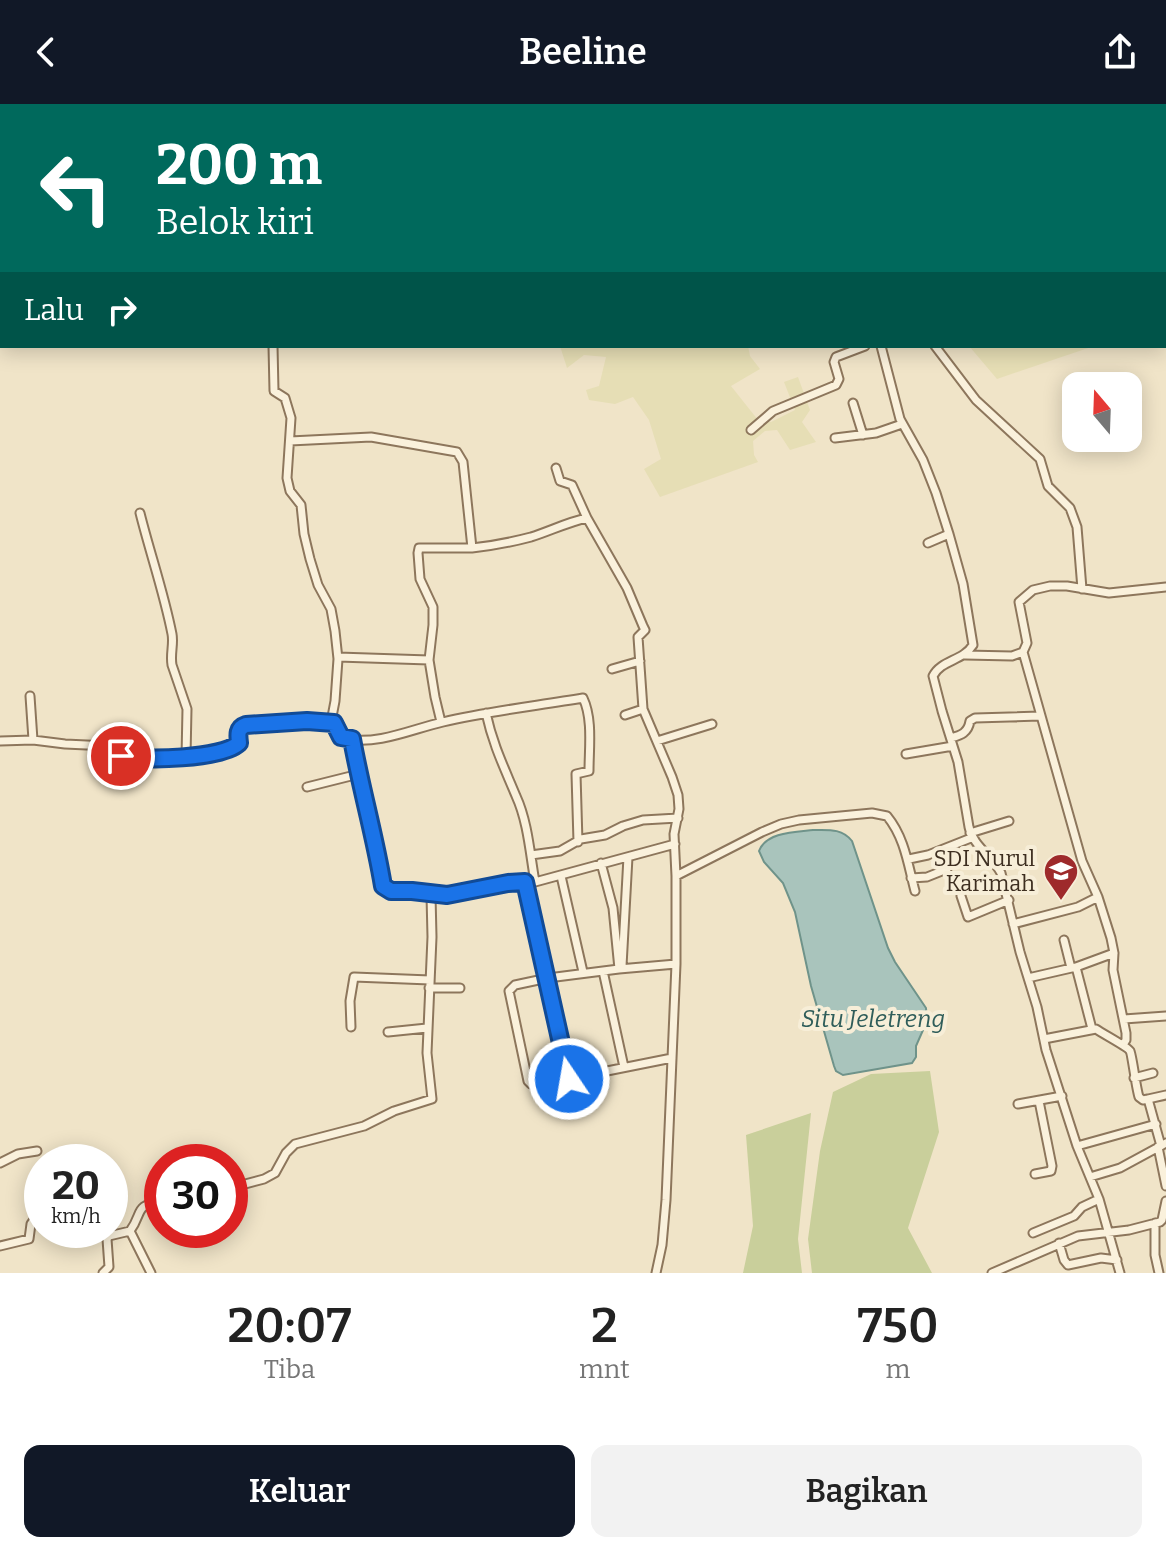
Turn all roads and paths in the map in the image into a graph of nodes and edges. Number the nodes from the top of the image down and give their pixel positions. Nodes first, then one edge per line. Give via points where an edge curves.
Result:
1 (109, 104) edge
2 (134, 104) edge
3 (273, 348) edge
4 (860, 348) edge
5 (882, 348) edge
6 (937, 348) edge
7 (853, 403) dead end
8 (902, 424) junction
9 (751, 430) dead end
10 (863, 435) junction
11 (835, 438) dead end
12 (290, 441) junction
13 (556, 468) dead end
14 (140, 513) dead end
15 (587, 518) junction
16 (949, 534) junction
17 (928, 543) dead end
18 (472, 548) junction
19 (1166, 587) edge
20 (1082, 589) junction
21 (1023, 652) junction
22 (965, 655) junction
23 (338, 657) junction
24 (429, 660) junction
25 (640, 661) junction
26 (612, 669) dead end
27 (30, 696) dead end
28 (643, 709) junction
29 (486, 713) junction
30 (625, 715) dead end
31 (1040, 716) junction
32 (331, 722) junction
33 (441, 722) junction
34 (712, 724) dead end
35 (352, 739) junction
36 (33, 740) junction
37 (0, 741) edge
38 (657, 741) junction
39 (952, 742) junction
40 (906, 754) dead end
41 (186, 757) junction
42 (359, 774) junction
43 (307, 787) dead end
44 (678, 818) junction
45 (1009, 821) dead end
46 (971, 835) junction
47 (578, 842) junction
48 (675, 844) junction
49 (531, 855) junction
50 (628, 857) junction
51 (909, 859) junction
52 (601, 863) junction
53 (947, 869) dead end
54 (561, 876) junction
55 (676, 876) junction
56 (911, 878) junction
57 (525, 882) junction
58 (535, 882) junction
59 (915, 891) dead end
60 (431, 895) junction
61 (961, 896) dead end
62 (1098, 897) junction
63 (1009, 900) junction
64 (1013, 924) junction
65 (1064, 940) dead end
66 (1114, 953) junction
67 (676, 964) junction
68 (1073, 968) junction
69 (621, 969) junction
70 (603, 971) junction
71 (583, 972) junction
72 (548, 978) junction
73 (1028, 978) junction
74 (429, 984) junction
75 (460, 988) dead end
76 (1166, 1016) edge
77 (1124, 1019) junction
78 (351, 1027) dead end
79 (427, 1028) junction
80 (1092, 1029) junction
81 (388, 1032) dead end
82 (1044, 1039) junction
83 (1123, 1045) junction
84 (672, 1058) junction
85 (624, 1067) junction
86 (1153, 1073) dead end
87 (1134, 1078) junction
88 (569, 1079) junction
89 (1166, 1095) edge
90 (1062, 1096) junction
91 (1148, 1099) junction
92 (1039, 1101) junction
93 (1018, 1104) dead end
94 (1156, 1124) junction
95 (1162, 1145) edge
96 (1077, 1146) junction
97 (24, 1153) edge
98 (0, 1163) edge
99 (1035, 1174) dead end
100 (1090, 1177) junction
101 (248, 1183) edge
102 (1166, 1186) edge
103 (1099, 1199) junction
104 (1166, 1201) edge
105 (144, 1206) edge
106 (1155, 1223) junction
107 (130, 1231) junction
108 (1109, 1232) junction
109 (1033, 1233) dead end
110 (24, 1240) edge
111 (1059, 1243) junction
112 (0, 1246) edge
113 (1117, 1260) junction
114 (103, 1273) edge
115 (151, 1273) edge
116 (656, 1273) edge
117 (992, 1273) edge
118 (1120, 1273) edge
119 (1159, 1273) edge

1 - 2 street
3 - 12 street via 274,391 285,398
4 - 9 street via 836,357 836,385 773,411
5 - 8 street
6 - 20 street via 976,400 1040,459 1048,486 1070,508 1077,527
7 - 10 street
8 - 10 street
8 - 16 street via 923,460
10 - 11 street
12 - 18 street via 371,437 457,452 463,462
12 - 23 street via 287,478 301,505 318,585 333,619
13 - 15 street via 560,481 572,485
14 - 41 street via 171,630 170,658 187,709
15 - 18 street
15 - 25 street via 645,630 638,637
16 - 17 street
16 - 22 street via 972,640
18 - 24 street via 419,548 420,579 433,607
19 - 20 street via 1109,593
20 - 21 street via 1050,586 1033,590 1019,602 1027,643
21 - 22 street
21 - 31 street
22 - 39 street via 933,676
23 - 24 street
23 - 32 street
24 - 33 street
25 - 26 street
25 - 28 street
27 - 36 street
28 - 30 street
28 - 38 street
29 - 33 street
29 - 47 street via 583,698 589,771 576,774
29 - 49 street
31 - 39 street via 975,718
31 - 62 street via 1082,861
32 - 35 street via 341,737
32 - 41 street via 246,725 235,747
33 - 35 street via 392,736
34 - 38 street
35 - 42 street
36 - 37 street
36 - 41 street via 108,746 115,754 136,759
38 - 44 street via 678,795
39 - 40 street
39 - 46 street
42 - 43 street
42 - 60 street via 383,886
44 - 47 street via 643,820
44 - 48 street
45 - 46 street
46 - 51 street
46 - 63 street via 997,866
47 - 49 street
48 - 50 street
48 - 55 street
49 - 58 street
50 - 52 street
50 - 69 street
51 - 55 street via 893,823 872,813 772,827
51 - 56 street
52 - 54 street
52 - 69 street
53 - 56 street
54 - 58 street
54 - 71 street
55 - 67 street
56 - 59 street
57 - 58 street
57 - 60 street
57 - 72 street
60 - 74 street
61 - 63 street via 968,917
62 - 64 street
62 - 66 street
63 - 64 street
64 - 73 street
65 - 68 street
66 - 68 street
66 - 77 street
67 - 69 street
67 - 84 street
68 - 73 street
68 - 80 street
69 - 70 street
70 - 71 street
70 - 85 street
71 - 72 street
72 - 88 street
72 - 88 street via 515,985 509,996 528,1081 537,1085
73 - 82 street
74 - 75 street
74 - 78 street via 354,977
74 - 79 street
76 - 77 street
77 - 83 street
79 - 81 street
79 - 101 street via 431,1100 364,1126 295,1144 275,1173
80 - 82 street
80 - 83 street
82 - 90 street
83 - 87 street via 1131,1052
84 - 85 street
84 - 116 street via 666,1200
85 - 88 street
86 - 87 street
87 - 91 street via 1139,1097
89 - 91 street
90 - 92 street
90 - 96 street
91 - 94 street
92 - 93 street
92 - 99 street via 1052,1166 1051,1171
94 - 95 street
94 - 96 street
95 - 100 street
95 - 102 street
96 - 100 street
97 - 98 street
100 - 103 street
103 - 108 street
103 - 109 street
104 - 106 street via 1162,1220
105 - 107 street
106 - 108 street
106 - 119 street
107 - 114 street via 107,1239 109,1267
107 - 115 street
108 - 111 street
108 - 113 street
110 - 112 street
111 - 113 street via 1068,1265
111 - 117 street
113 - 118 street

